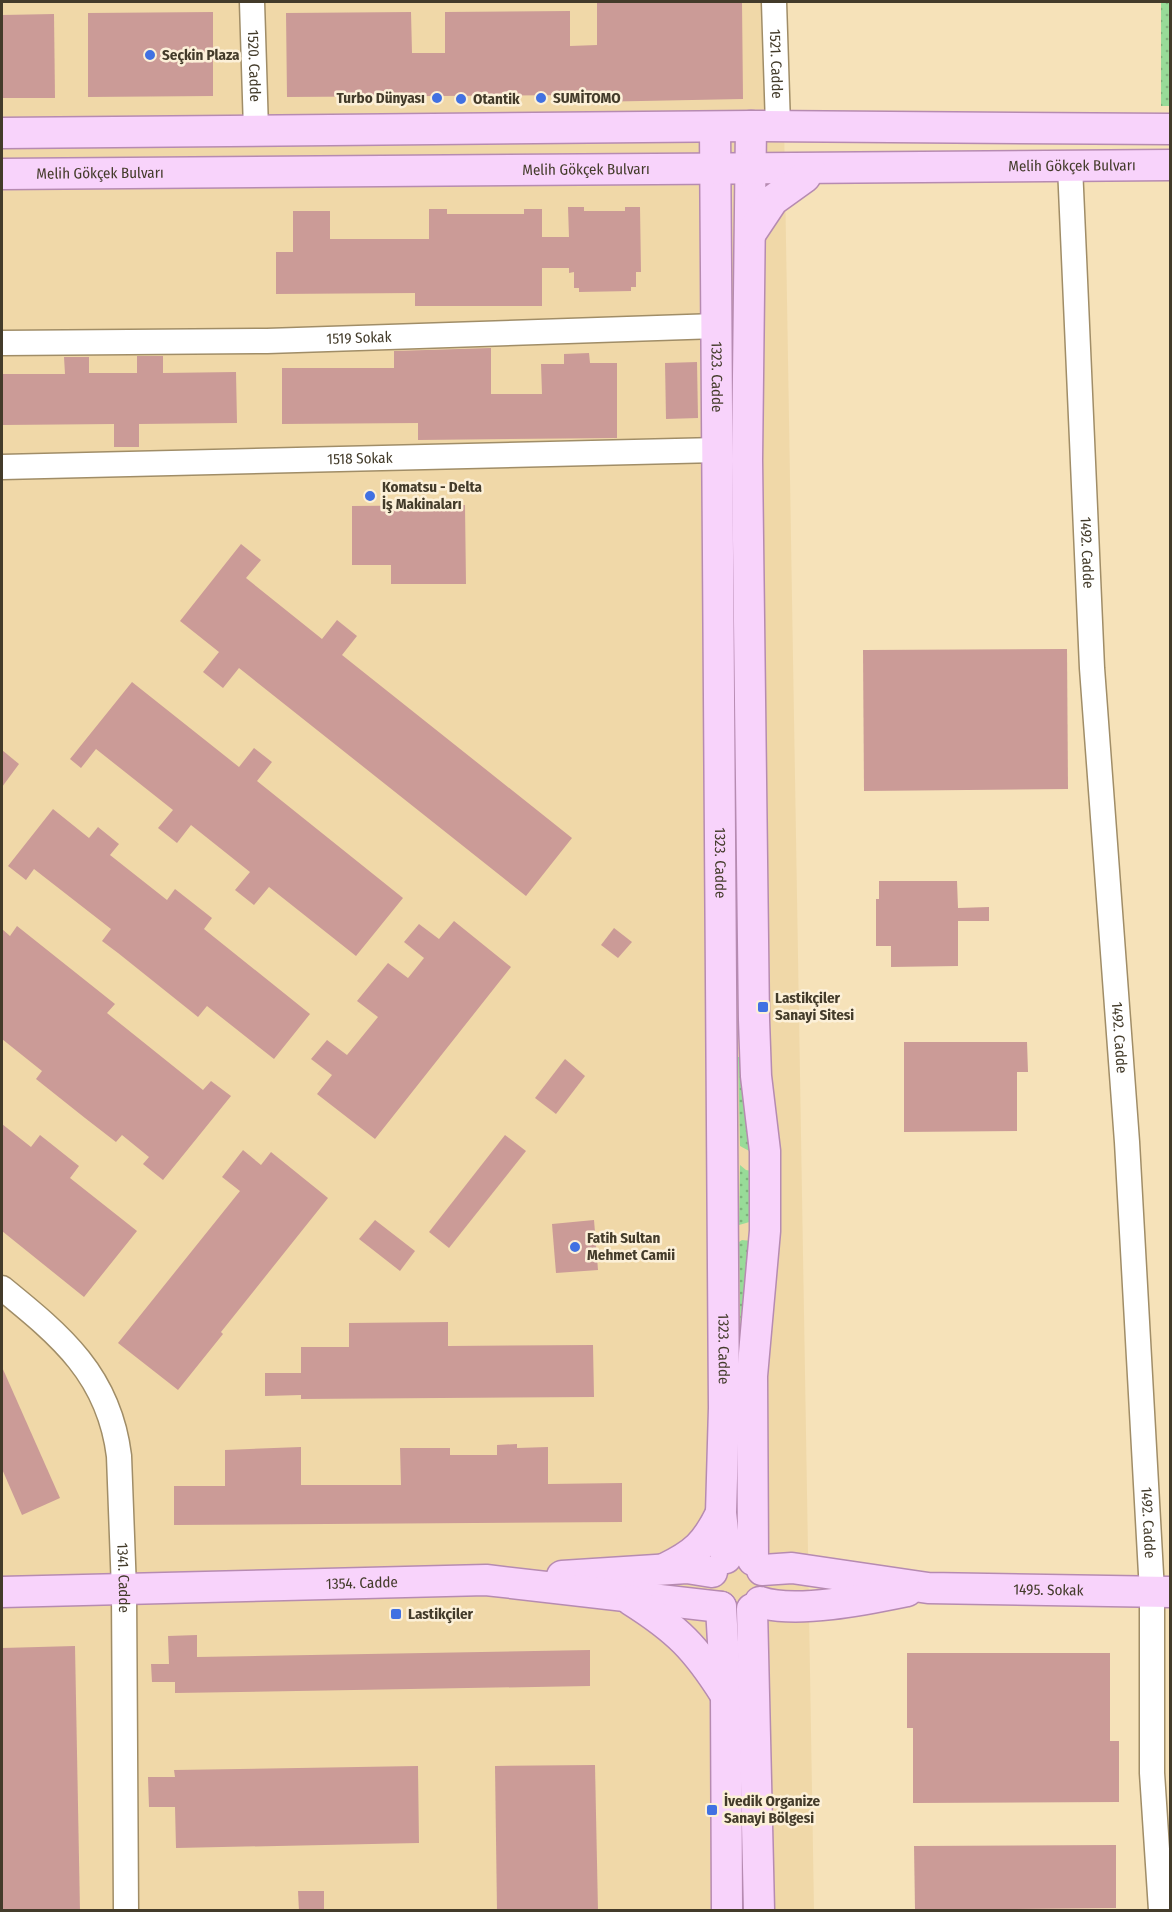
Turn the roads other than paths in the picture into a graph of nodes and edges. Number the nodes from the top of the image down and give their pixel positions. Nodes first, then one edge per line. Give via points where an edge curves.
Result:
1 (252, 2) edge
2 (774, 2) edge
3 (765, 126) junction
4 (716, 127) junction
5 (1170, 129) edge
6 (256, 130) junction
7 (2, 133) edge
8 (1170, 165) edge
9 (1070, 166) junction
10 (716, 168) junction
11 (751, 168) junction
12 (810, 169) junction
13 (2, 174) edge
14 (751, 233) junction
15 (717, 326) junction
16 (2, 343) edge
17 (718, 450) junction
18 (2, 467) edge
19 (721, 1039) junction
20 (755, 1039) junction
21 (722, 1148) junction
22 (765, 1151) junction
23 (721, 1230) junction
24 (765, 1231) junction
25 (2, 1288) edge
26 (721, 1513) junction
27 (738, 1565) junction
28 (664, 1569) junction
29 (486, 1580) junction
30 (928, 1588) junction
31 (124, 1590) junction
32 (2, 1592) edge
33 (1161, 1592) edge
34 (626, 1597) junction
35 (756, 1605) junction
36 (721, 1607) junction
37 (726, 1695) junction
38 (126, 1911) edge
39 (727, 1911) edge
40 (759, 1911) edge
41 (1161, 1911) edge

1 - 6 street, 1520. Cadde
2 - 3 street, 1521. Cadde
3 - 4 main road
3 - 5 main road
3 - 11 main road
4 - 6 main road
4 - 10 main road, 1323. Cadde
6 - 7 main road
8 - 9 main road, Melih Gökçek Bulvarı
9 - 12 main road, Melih Gökçek Bulvarı
9 - 33 street, 1492. Cadde via 1092,668
10 - 11 main road, Melih Gökçek Bulvarı
10 - 13 main road, Melih Gökçek Bulvarı
10 - 15 main road, 1323. Cadde
11 - 12 main road, Melih Gökçek Bulvarı
11 - 14 main road
12 - 14 main road via 773,200
14 - 20 main road via 747,460
15 - 16 street, 1519 Sokak via 267,341
15 - 17 main road, 1323. Cadde
17 - 18 street, 1518 Sokak
17 - 19 main road, 1323. Cadde
19 - 20 main road
19 - 21 main road, 1323. Cadde
20 - 22 main road
21 - 22 main road via 738,1159 752,1160
21 - 23 main road, 1323. Cadde
22 - 24 main road
23 - 24 main road
23 - 26 main road, 1323. Cadde
24 - 27 main road
25 - 31 street, 1341. Cadde via 68,1344 104,1399 119,1456
26 - 27 main road, 1323. Cadde
26 - 28 main road via 698,1549
27 - 28 main road, 1495. Sokak
27 - 30 main road, 1495. Sokak via 792,1568
27 - 35 main road via 766,1582
27 - 36 main road via 710,1591
28 - 29 main road, 1495. Sokak
29 - 31 main road, 1354. Cadde
29 - 34 main road, 1354. Cadde
30 - 33 main road, 1495. Sokak
30 - 35 main road, 1495. Sokak via 798,1606
31 - 32 main road, 1354. Cadde
31 - 38 street, 1341. Cadde
33 - 41 street, 1492. Cadde via 1152,1773
34 - 36 main road, 1354. Cadde
34 - 37 main road via 678,1631 703,1659
35 - 36 main road via 742,1612
35 - 40 main road
36 - 37 main road
37 - 39 main road

